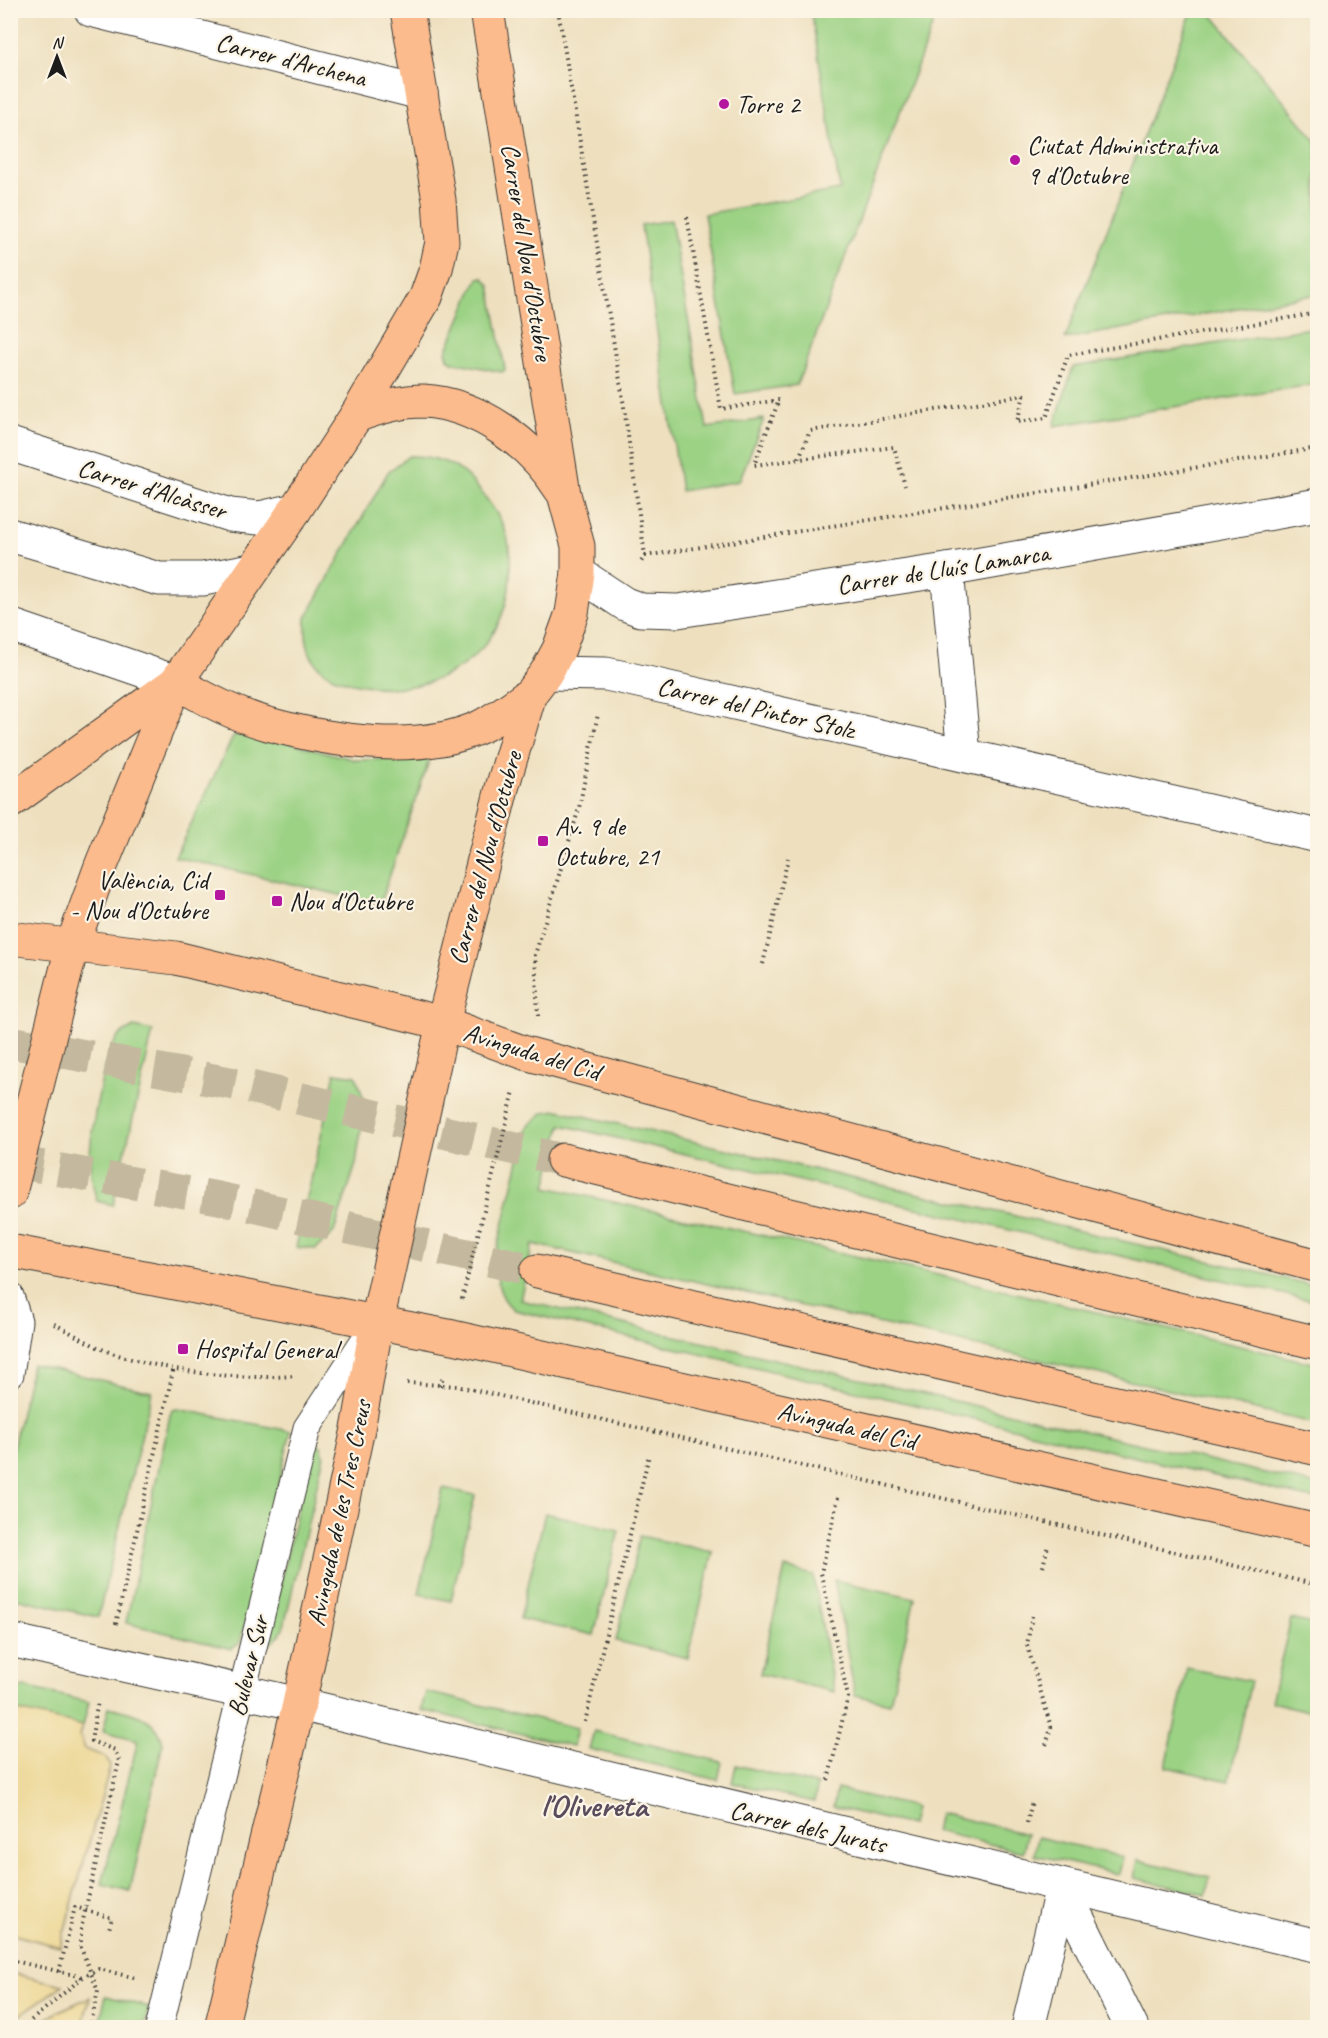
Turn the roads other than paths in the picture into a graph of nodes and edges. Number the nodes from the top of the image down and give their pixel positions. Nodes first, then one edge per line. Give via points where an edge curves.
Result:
1 (91, 10) edge
2 (407, 10) edge
3 (487, 10) edge
4 (421, 93) junction
5 (356, 416) junction
6 (10, 444) edge
7 (564, 494) junction
8 (1317, 505) edge
9 (295, 510) junction
10 (10, 536) edge
11 (252, 570) junction
12 (947, 570) junction
13 (578, 573) junction
14 (10, 625) edge
15 (176, 682) junction
16 (538, 683) junction
17 (964, 755) junction
18 (10, 802) edge
19 (1317, 836) edge
20 (10, 938) edge
21 (73, 943) junction
22 (443, 1023) junction
23 (563, 1160) tunnel mouth
24 (10, 1193) edge
25 (10, 1251) edge
26 (1317, 1266) edge
27 (537, 1271) tunnel mouth
28 (13, 1304) edge
29 (377, 1322) junction
30 (1317, 1343) edge
31 (10, 1374) edge
32 (1317, 1449) edge
33 (1317, 1531) edge
34 (10, 1640) edge
35 (241, 1691) junction
36 (299, 1704) junction
37 (1062, 1887) junction
38 (1317, 1946) edge
39 (159, 2028) edge
40 (221, 2028) edge
41 (1028, 2028) edge
42 (1132, 2028) edge

1 - 4 street, Carrer d'Archena
2 - 4 main road
3 - 7 main road, Carrer del Nou d'Octubre
4 - 5 main road via 439,200 441,242 426,297
5 - 7 main road, Carrer del Nou d'Octubre via 384,406 421,401 447,404 504,431 530,450
5 - 9 main road
6 - 9 street, Carrer d'Alcàsser via 230,515 258,518
7 - 13 main road, Carrer del Nou d'Octubre via 578,546
8 - 12 street, Carrer de Lluís Lamarca
9 - 11 main road
10 - 11 street via 159,579 203,579
11 - 15 main road
12 - 13 street, Carrer de Lluís Lamarca via 678,611 641,610 624,604
12 - 17 street
13 - 16 main road, Carrer del Nou d'Octubre via 572,613 559,649
14 - 15 street
15 - 16 main road, Carrer del Nou d'Octubre via 214,704 266,724 363,741 450,737 479,727
15 - 18 main road
15 - 21 main road
16 - 17 street, Carrer del Pintor Stolz via 616,676
16 - 22 main road, Carrer del Nou d'Octubre via 502,788
17 - 19 street, Carrer del Pintor Stolz
20 - 21 main road, Avinguda del Cid
21 - 22 main road, Avinguda del Cid via 176,958
21 - 24 main road
22 - 26 main road, Avinguda del Cid via 525,1053
22 - 29 main road, Avinguda del Cid
23 - 30 main road
25 - 29 main road, Avinguda del Cid
27 - 32 main road
28 - 31 lane via 18,1321
29 - 33 main road, Avinguda del Cid
29 - 35 lane, Bulevar Sur via 308,1428
29 - 36 main road, Avinguda de les Tres Creus
34 - 35 street
35 - 36 street
35 - 39 lane, Bulevar Sur
36 - 37 street, Carrer dels Jurats
36 - 40 main road, Avinguda de les Tres Creus
37 - 38 street, Carrer dels Jurats
37 - 41 street
37 - 42 street

